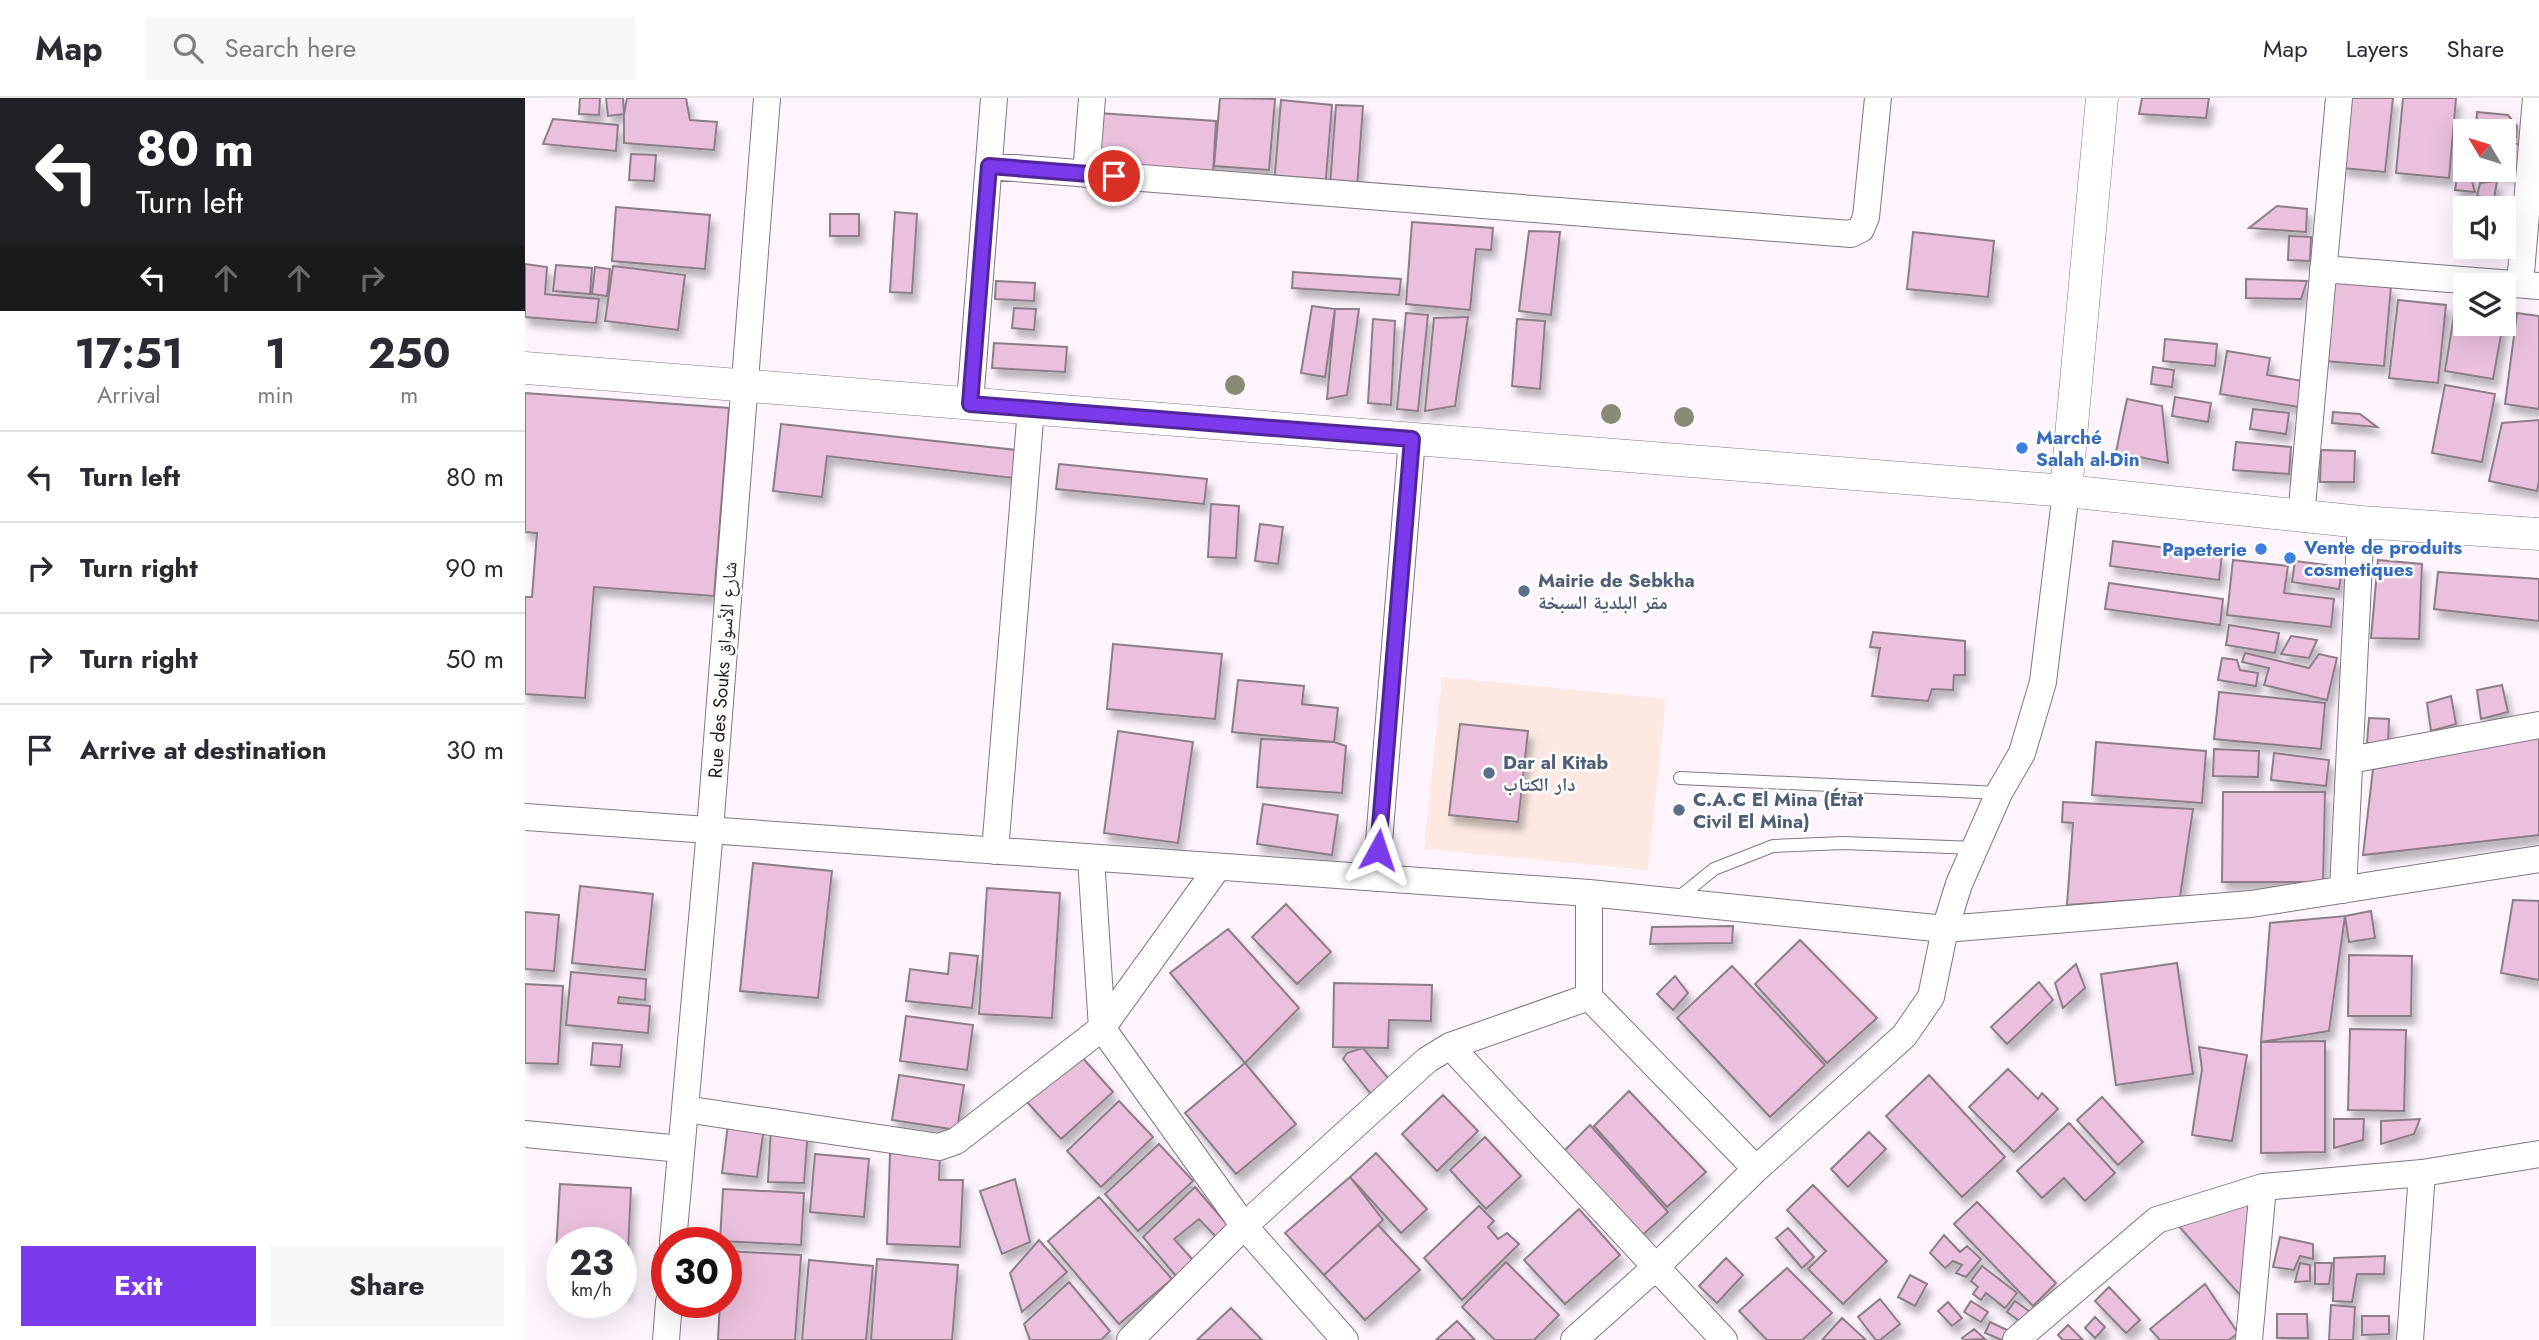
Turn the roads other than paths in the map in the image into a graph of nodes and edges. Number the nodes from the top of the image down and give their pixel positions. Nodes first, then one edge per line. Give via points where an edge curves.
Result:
1 (767, 98) edge
2 (994, 98) edge
3 (1092, 98) edge
4 (1878, 98) edge
5 (2102, 98) edge
6 (2339, 98) edge
7 (2536, 98) edge
8 (989, 166) junction
9 (1086, 174) junction
10 (2323, 268) junction
11 (2530, 285) edge
12 (525, 368) edge
13 (743, 385) junction
14 (970, 404) junction
15 (1031, 408) junction
16 (1412, 439) junction
17 (2066, 491) junction
18 (2301, 517) junction
19 (2361, 522) junction
20 (2539, 534) edge
21 (2539, 725) edge
22 (2350, 760) junction
23 (1680, 778) dead end
24 (1999, 793) junction
25 (525, 817) edge
26 (710, 830) junction
27 (1976, 848) junction
28 (995, 851) junction
29 (1091, 858) junction
30 (2539, 859) edge
31 (1218, 867) junction
32 (1376, 878) junction
33 (2343, 890) junction
34 (1589, 893) junction
35 (1674, 901) junction
36 (1945, 929) junction
37 (1589, 997) junction
38 (1102, 1028) junction
39 (1450, 1046) junction
40 (685, 1109) junction
41 (525, 1134) edge
42 (681, 1149) junction
43 (2539, 1154) edge
44 (1756, 1169) junction
45 (2422, 1173) junction
46 (2263, 1187) junction
47 (1244, 1226) junction
48 (674, 1227) edge
49 (1657, 1266) junction
50 (668, 1318) edge
51 (666, 1340) edge
52 (1130, 1340) edge
53 (1345, 1340) edge
54 (1574, 1340) edge
55 (1724, 1340) edge
56 (2016, 1340) edge
57 (2249, 1340) edge
58 (2412, 1340) edge

1 - 13 street, Rue des Souks شارع الأسواق
2 - 8 street
3 - 9 street
4 - 9 street via 1866,216 1861,229 1851,234
5 - 17 street
6 - 10 street
7 - 11 street
8 - 9 street
8 - 14 street
10 - 11 street
10 - 18 street
12 - 13 street
13 - 14 street
13 - 26 street, Rue des Souks شارع الأسواق
14 - 15 street
15 - 16 street
15 - 28 street
16 - 17 street
16 - 32 street
17 - 18 street
17 - 24 street via 2043,682 2022,753
18 - 19 street
19 - 20 street
19 - 22 street
21 - 22 street
22 - 33 street
23 - 24 lane
24 - 27 street
25 - 26 street
26 - 28 street
26 - 40 street, Rue des Souks شارع الأسواق
27 - 35 lane via 1843,843 1773,846 1714,869
27 - 36 street
28 - 29 street
29 - 31 street
29 - 38 street
30 - 33 street
31 - 32 street
31 - 38 street
32 - 34 street
33 - 36 street via 2251,904
34 - 35 street
34 - 37 street
35 - 36 street
36 - 44 street via 1931,997 1904,1035
37 - 39 street
37 - 44 street
38 - 40 street via 956,1141 939,1147
38 - 47 street
39 - 47 street via 1427,1060
39 - 49 street
40 - 42 street, Rue des Souks شارع الأسواق
41 - 42 street
42 - 48 street, Rue des Souks شارع الأسواق
43 - 45 street
44 - 49 street
45 - 46 street
45 - 58 street
46 - 56 street via 2157,1220
46 - 57 street
47 - 52 street
47 - 53 street
49 - 54 street
49 - 55 street
50 - 51 street

